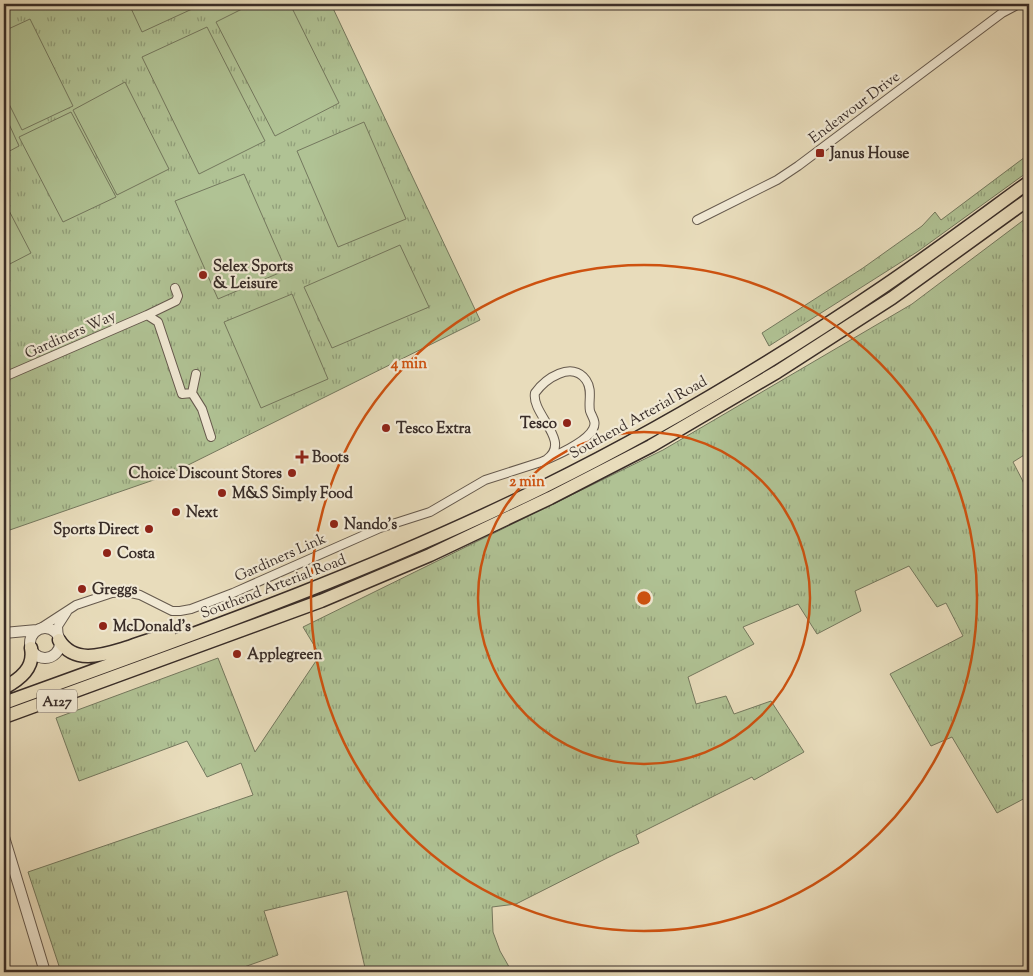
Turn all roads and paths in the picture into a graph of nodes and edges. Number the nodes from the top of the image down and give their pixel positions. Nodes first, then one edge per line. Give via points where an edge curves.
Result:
1 (1019, 4) edge
2 (1029, 182) edge
3 (1029, 199) edge
4 (697, 220) dead end
5 (176, 288) dead end
6 (147, 315) junction
7 (196, 374) dead end
8 (4, 377) edge
9 (192, 393) junction
10 (212, 437) dead end
11 (547, 460) junction
12 (316, 588) junction
13 (76, 605) junction
14 (39, 629) junction
15 (4, 633) edge
16 (59, 640) junction
17 (31, 648) junction
18 (110, 678) junction
19 (4, 688) edge
20 (4, 703) edge
21 (4, 717) edge
22 (4, 723) edge
23 (4, 837) edge
24 (45, 972) edge

1 - 4 street, Endeavour Drive via 1002,13 784,175
2 - 12 highway, Southend Arterial Road / A127 via 884,286 771,360 654,429 425,543
3 - 18 highway, Southend Arterial Road / A127 via 892,298 777,372 651,446 559,494 430,555 321,601
5 - 6 street, Gardiners Way via 176,301
6 - 8 street, Gardiners Way
6 - 9 street via 158,322 182,394
7 - 9 street
9 - 10 street
11 - 11 street, Gardiners Link via 555,443 536,404 535,393 553,375 578,374 589,386 594,428 573,446
11 - 13 street, Gardiners Link via 485,480 430,512 380,528 191,609 172,611 140,595 119,592
12 - 16 highway, A127 via 102,655 72,653
12 - 20 highway, Southend Arterial Road / A127
13 - 14 street, Gardiners Link
13 - 16 street, Gardiners Link via 61,619 57,630
14 - 15 street
14 - 16 street via 51,629
14 - 17 street via 31,638
15 - 17 street via 22,638
16 - 17 street via 56,652 49,657 40,657
17 - 19 highway, A127 via 29,667
18 - 21 highway, Southend Arterial Road / A127
18 - 22 highway, A127
23 - 24 street

